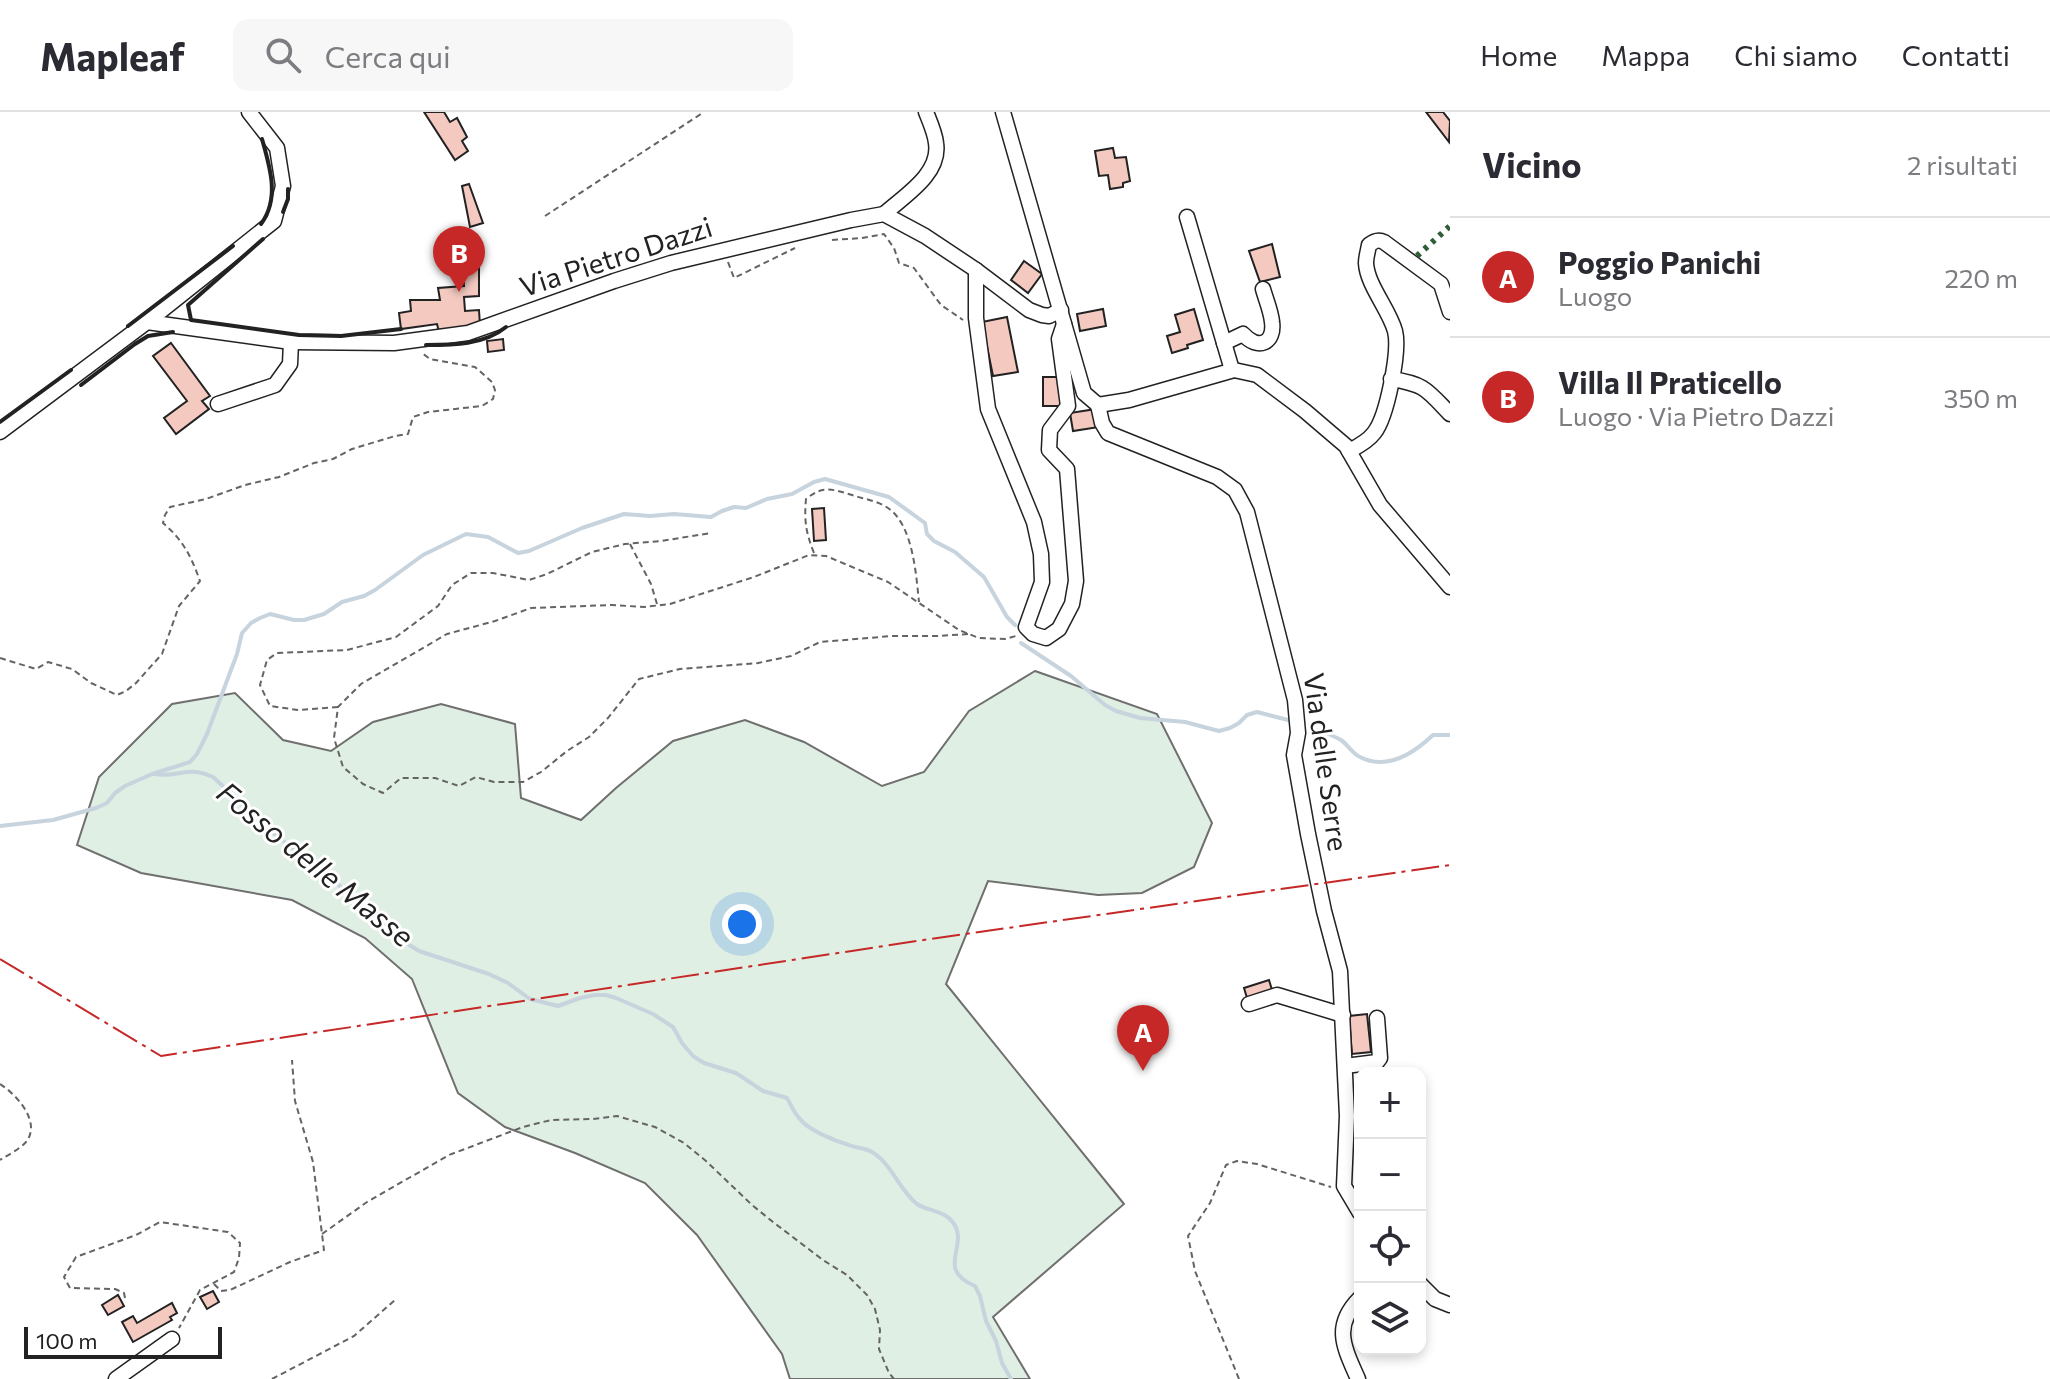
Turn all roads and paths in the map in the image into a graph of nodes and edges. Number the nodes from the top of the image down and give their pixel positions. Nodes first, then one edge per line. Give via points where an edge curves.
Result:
1 (249, 112) edge
2 (704, 112) edge
3 (926, 112) edge
4 (1003, 112) edge
5 (884, 214) junction
6 (545, 216) dead end
7 (1187, 217) dead end
8 (825, 241) dead end
9 (799, 247) dead end
10 (724, 249) junction
11 (976, 270) junction
12 (1263, 289) dead end
13 (1450, 312) edge
14 (1063, 317) junction
15 (147, 322) junction
16 (977, 326) junction
17 (415, 340) junction
18 (291, 342) junction
19 (1224, 343) junction
20 (1232, 370) junction
21 (1391, 379) junction
22 (218, 404) dead end
23 (1098, 405) junction
24 (1450, 414) edge
25 (0, 432) edge
26 (1349, 451) junction
27 (711, 533) dead end
28 (629, 543) junction
29 (815, 555) junction
30 (1450, 587) edge
31 (919, 603) junction
32 (657, 606) junction
33 (1026, 627) junction
34 (968, 634) junction
35 (0, 658) edge
36 (338, 707) junction
37 (1249, 1004) dead end
38 (1343, 1015) junction
39 (1377, 1018) dead end
40 (292, 1060) dead end
41 (1345, 1066) junction
42 (0, 1084) edge
43 (0, 1160) edge
44 (1344, 1186) junction
45 (1359, 1211) edge
46 (322, 1234) junction
47 (213, 1284) junction
48 (1426, 1290) edge
49 (125, 1298) dead end
50 (395, 1300) dead end
51 (1354, 1304) edge
52 (1450, 1305) edge
53 (172, 1339) joint
54 (116, 1379) edge
55 (272, 1379) edge
56 (894, 1379) edge
57 (1239, 1379) edge
58 (1358, 1379) edge

1 - 15 street via 277,148 283,186 274,221
2 - 6 path
3 - 5 street via 937,145 935,162 926,177
4 - 14 street, Via delle Serre
5 - 10 street, Via Pietro Dazzi
5 - 11 street
7 - 19 street
8 - 16 path via 884,234 899,263 914,268 941,305
9 - 10 path via 734,278
10 - 17 street, Via Pietro Dazzi via 468,333
11 - 14 street via 1029,310
11 - 16 street
12 - 19 street via 1273,323 1266,341 1251,342 1243,334
13 - 21 street via 1441,284 1384,242 1369,245 1369,277 1395,333
14 - 23 street, Via delle Serre via 1084,393
14 - 33 street via 1059,339 1068,406 1050,430 1049,450 1067,469 1076,581 1059,629 1046,638
15 - 18 street, Via Pietro Dazzi
15 - 25 street
16 - 33 street via 988,409 1034,522 1041,554 1042,582
17 - 18 street, Via Pietro Dazzi
17 - 35 path via 430,359 483,372 495,390 493,399 482,406 413,417 408,434 170,507 163,523 177,534 200,581 179,606 162,654 126,691 117,695 72,669 48,662 36,669
18 - 22 street via 290,364 275,385
19 - 20 street
20 - 23 street
20 - 26 street via 1257,375
21 - 24 street via 1425,387
21 - 26 street via 1376,432
23 - 38 street, Via delle Serre via 1108,433 1217,477 1235,490 1247,512 1295,700 1294,755 1340,971
26 - 30 street via 1380,505
27 - 28 path
28 - 32 path
28 - 36 path via 592,552 529,580 471,573 396,637 347,650 277,653 267,660 260,685 270,706
29 - 31 path via 888,582
29 - 31 path via 804,520 806,499 818,490 834,489 890,509 902,523 911,550
29 - 32 path
31 - 34 path
32 - 36 path via 531,608 447,634 361,684
33 - 34 path via 1005,639
34 - 36 path via 820,642 758,663 680,669 639,679 589,737 523,782 476,777 459,786 435,778 401,778 383,793 343,767 334,738
37 - 38 street via 1277,995
38 - 41 street, Via delle Serre
39 - 41 street via 1380,1058
40 - 46 path via 295,1101 313,1162
41 - 44 street, Via delle Serre
42 - 43 path via 27,1113 31,1130 26,1142
44 - 45 street
44 - 57 path via 1335,1189 1257,1164 1226,1165 1188,1236 1195,1271
46 - 47 path via 324,1250 230,1290
46 - 56 path via 449,1155 551,1120 617,1116 655,1127 684,1143 752,1205 847,1275 875,1309 879,1349
47 - 49 path via 234,1272 240,1243 228,1232 160,1222 76,1257 64,1277 70,1288 115,1289
47 - 53 path via 200,1290
48 - 52 street
50 - 55 path via 354,1336
51 - 58 street via 1341,1334
53 - 54 street

